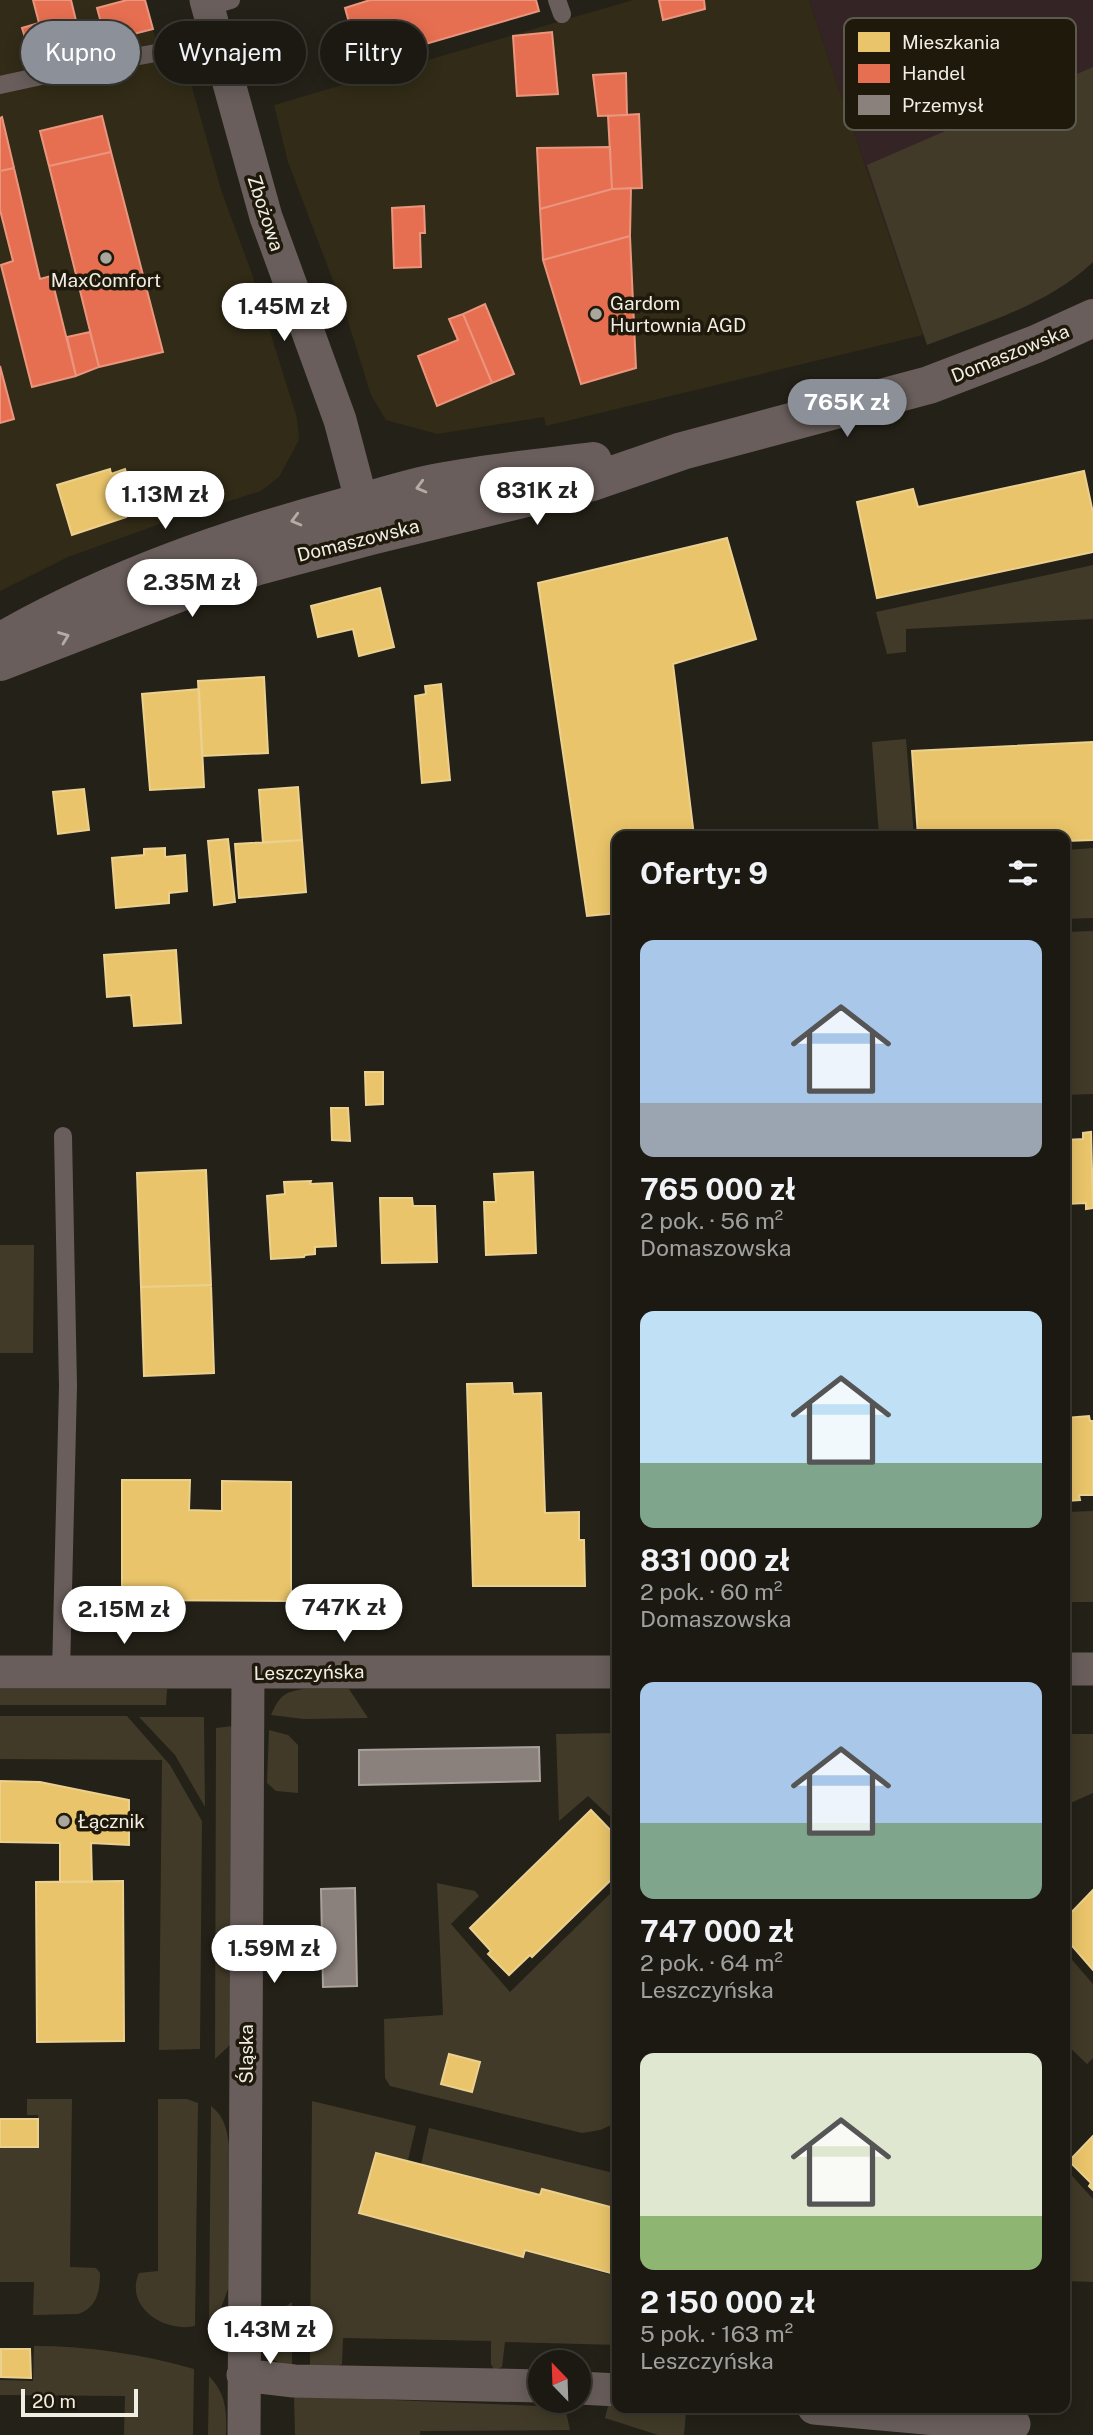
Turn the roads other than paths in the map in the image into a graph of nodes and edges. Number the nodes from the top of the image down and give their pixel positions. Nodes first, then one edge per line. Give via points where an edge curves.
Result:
1 (215, 2) edge
2 (215, 21) edge
3 (154, 53) edge
4 (228, 84) edge
5 (0, 85) edge
6 (1093, 318) edge
7 (367, 519) junction
8 (0, 642) edge
9 (0, 662) edge
10 (63, 1136) dead end
11 (1070, 1669) edge
12 (1093, 1669) edge
13 (0, 1672) edge
14 (61, 1672) junction
15 (248, 1672) junction
16 (612, 1672) edge
17 (243, 2375) junction
18 (528, 2386) edge
19 (592, 2389) edge
20 (612, 2390) edge
21 (870, 2413) edge
22 (1014, 2424) dead end
23 (244, 2435) edge

1 - 2 street, Zbożowa
3 - 5 lane
4 - 7 street, Zbożowa via 266,217 332,398
6 - 7 street, Domaszowska via 929,385 682,451 444,481
7 -> 8 street, Domaszowska via 280,524 171,560 107,586
9 -> 7 street, Domaszowska via 268,564
10 - 14 lane via 68,1386
11 - 12 street
13 - 14 street, Leszczyńska
14 - 15 street, Leszczyńska
15 - 16 street, Leszczyńska
15 - 17 street, Śląska
17 - 18 street via 294,2381
17 - 23 street, Śląska
19 - 20 street
21 - 22 street

